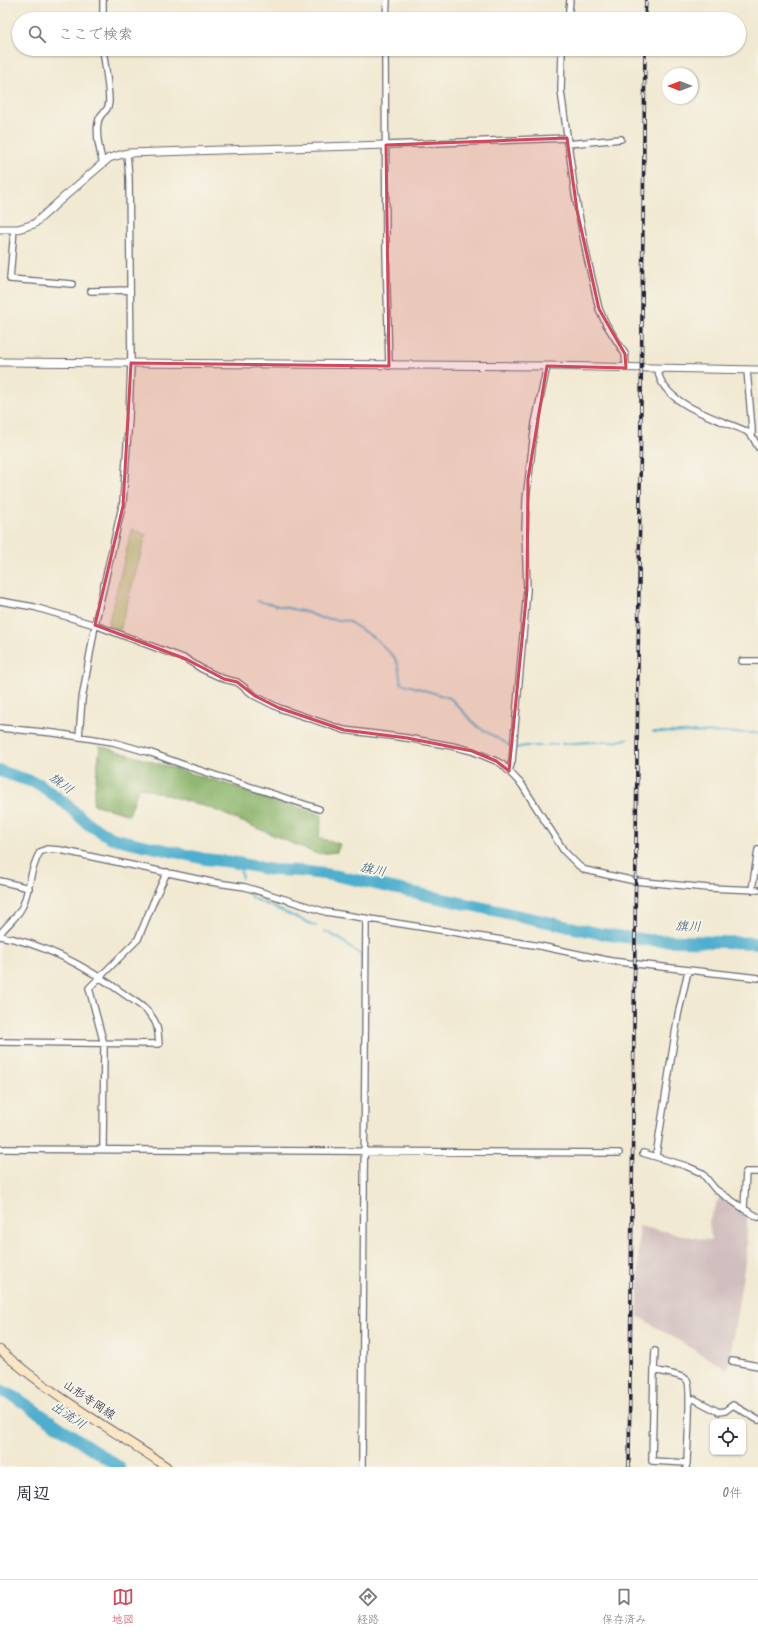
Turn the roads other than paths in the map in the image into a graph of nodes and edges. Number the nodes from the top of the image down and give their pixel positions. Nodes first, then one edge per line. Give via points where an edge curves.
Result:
1 (103, 0) edge
2 (387, 0) edge
3 (570, 0) edge
4 (103, 12) edge
5 (386, 12) edge
6 (569, 12) edge
7 (104, 56) edge
8 (385, 56) edge
9 (562, 56) edge
10 (621, 139) dead end
11 (567, 141) junction
12 (386, 145) junction
13 (127, 153) junction
14 (103, 164) junction
15 (0, 229) edge
16 (14, 229) junction
17 (72, 284) dead end
18 (130, 290) junction
19 (91, 291) dead end
20 (0, 362) edge
21 (131, 363) junction
22 (389, 366) junction
23 (547, 366) junction
24 (626, 368) junction
25 (658, 369) junction
26 (747, 370) junction
27 (758, 370) edge
28 (752, 436) junction
29 (758, 446) edge
30 (0, 601) edge
31 (95, 624) junction
32 (742, 661) dead end
33 (758, 661) edge
34 (0, 728) edge
35 (79, 737) junction
36 (509, 771) junction
37 (319, 809) dead end
38 (758, 850) edge
39 (167, 872) junction
40 (0, 882) edge
41 (29, 888) junction
42 (755, 890) edge
43 (366, 919) junction
44 (0, 935) edge
45 (688, 971) junction
46 (99, 977) junction
47 (758, 978) edge
48 (0, 1042) edge
49 (104, 1044) junction
50 (0, 1149) edge
51 (103, 1149) junction
52 (364, 1151) junction
53 (619, 1153) dead end
54 (642, 1153) dead end
55 (656, 1156) junction
56 (758, 1172) edge
57 (744, 1209) junction
58 (758, 1217) edge
59 (0, 1350) edge
60 (655, 1351) dead end
61 (732, 1361) dead end
62 (758, 1366) edge
63 (654, 1370) junction
64 (689, 1399) junction
65 (758, 1420) edge
66 (687, 1465) edge
67 (167, 1467) edge
68 (362, 1467) edge

1 - 4 street
2 - 5 street
3 - 6 street
7 - 14 street via 109,101 108,110 100,118 98,131
8 - 12 street
9 - 11 street via 561,90
10 - 11 street
11 - 12 street
11 - 24 street via 579,216 599,309 625,354
12 - 13 street
12 - 22 street
13 - 14 street via 109,158
13 - 18 street
14 - 16 street via 34,224
15 - 16 street
16 - 17 street via 10,279
18 - 19 street
18 - 21 street
20 - 21 street
21 - 22 street
21 - 31 street via 123,506
22 - 23 street
23 - 24 street
23 - 36 street via 535,423 528,479 525,533 527,590
24 - 25 street
25 - 26 street
25 - 28 street via 664,385 683,403
26 - 27 street
26 - 28 street
28 - 29 street
30 - 31 street via 34,607
31 - 35 street via 82,699
31 - 36 street via 186,659 224,679 237,682 255,696 279,708 344,730 407,738 472,751 496,760
32 - 33 street
34 - 35 street
35 - 37 street via 113,742 151,753
36 - 42 street via 522,785 564,851 585,870 636,881
38 - 42 street
39 - 41 street via 60,850 46,850 40,852 36,858
39 - 43 street via 245,887 326,912
39 - 46 street via 138,939
40 - 41 street
41 - 44 street via 19,913
43 - 45 street via 540,946 610,961
43 - 52 street
44 - 46 street via 36,946
45 - 47 street
45 - 55 street via 678,1015
46 - 49 street via 89,988 89,992
46 - 49 street via 149,1013 156,1024 159,1044
48 - 49 street
49 - 51 street
50 - 51 street
51 - 52 street
52 - 53 street
52 - 68 street
54 - 55 street
55 - 57 street via 702,1173 716,1189
56 - 57 street via 746,1172
57 - 58 street
59 - 67 main road, 山形寺岡線 via 58,1395
60 - 63 street
61 - 62 street
63 - 64 street via 684,1378 689,1384
63 - 66 street via 652,1461
64 - 65 street via 719,1412 733,1405
64 - 66 street

